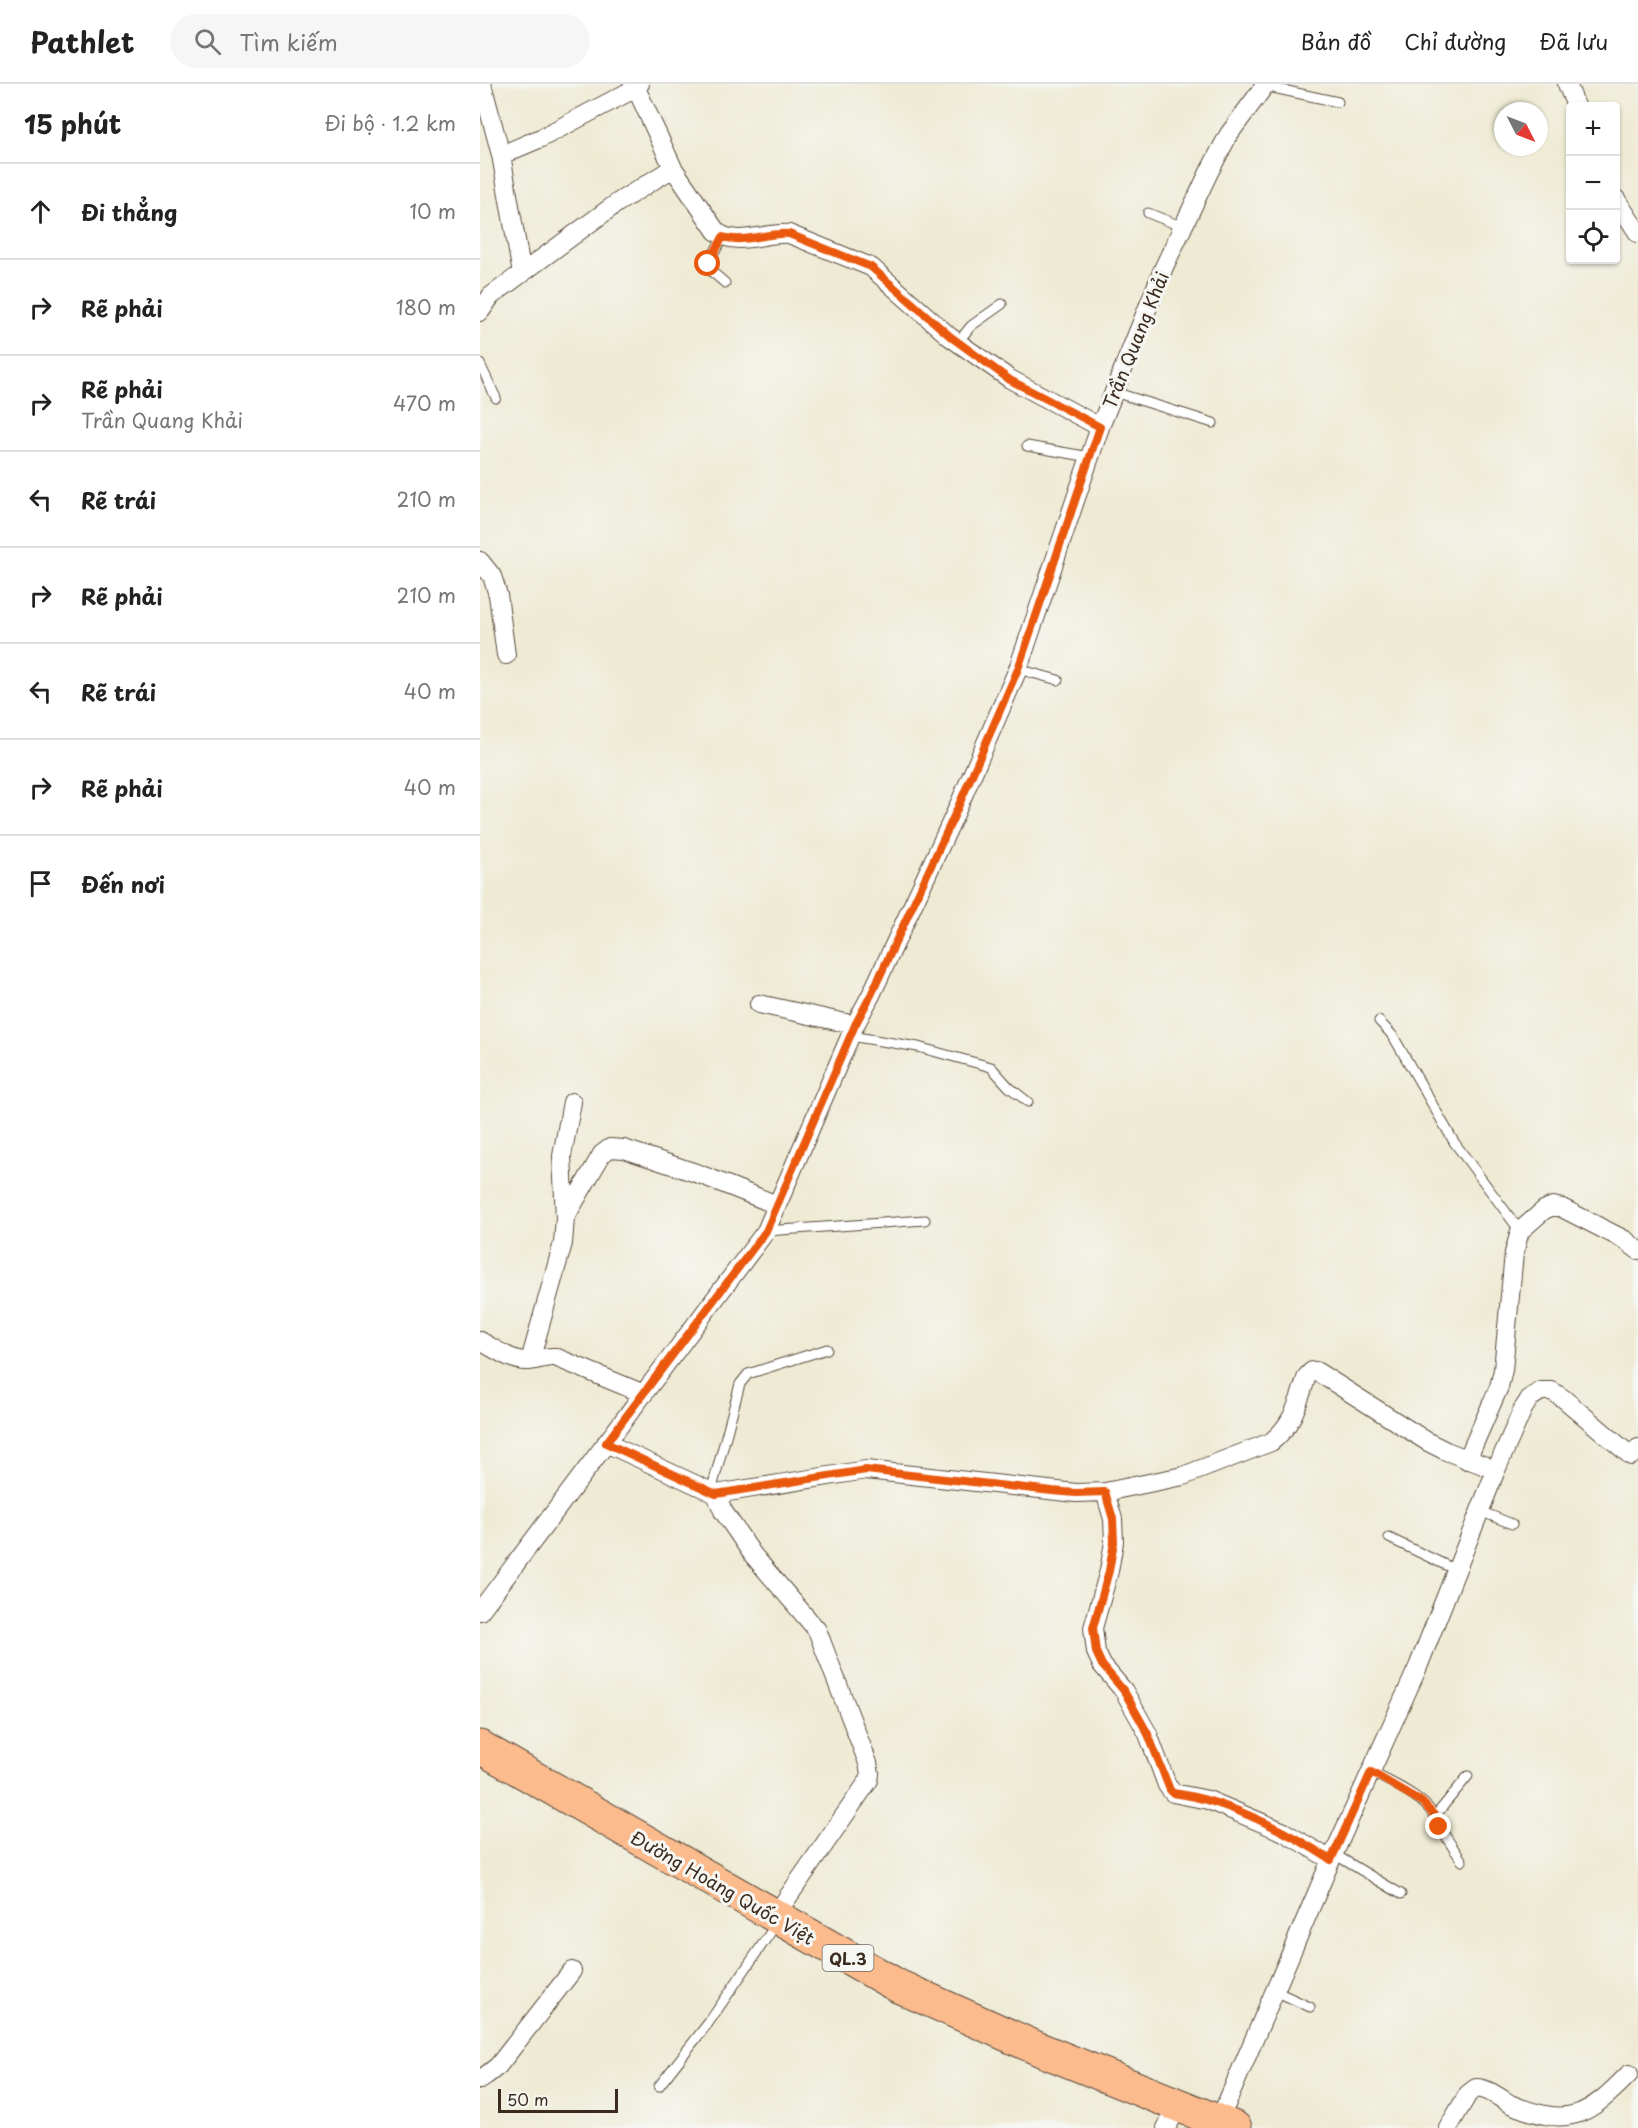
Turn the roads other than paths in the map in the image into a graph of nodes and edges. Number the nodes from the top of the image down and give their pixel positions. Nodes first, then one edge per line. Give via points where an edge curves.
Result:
1 (482, 84) edge
2 (1567, 84) edge
3 (1265, 85) edge
4 (638, 86) edge
5 (1338, 102) dead end
6 (1574, 102) edge
7 (501, 155) junction
8 (673, 168) junction
9 (1620, 205) edge
10 (1148, 213) dead end
11 (1183, 227) junction
12 (1638, 233) edge
13 (723, 237) junction
14 (522, 274) junction
15 (725, 283) dead end
16 (1002, 304) dead end
17 (480, 312) edge
18 (958, 342) junction
19 (480, 364) edge
20 (1114, 392) junction
21 (496, 398) dead end
22 (1213, 423) dead end
23 (1100, 427) junction
24 (1027, 446) dead end
25 (1090, 457) junction
26 (480, 561) edge
27 (506, 656) dead end
28 (1018, 669) junction
29 (1058, 680) dead end
30 (759, 1004) dead end
31 (1379, 1021) dead end
32 (852, 1031) junction
33 (572, 1102) dead end
34 (1028, 1102) dead end
35 (777, 1205) junction
36 (565, 1218) junction
37 (925, 1220) dead end
38 (766, 1231) junction
39 (1520, 1232) junction
40 (1638, 1250) edge
41 (480, 1341) edge
42 (826, 1348) dead end
43 (530, 1362) junction
44 (644, 1394) junction
45 (606, 1443) junction
46 (1636, 1456) edge
47 (1467, 1460) junction
48 (1496, 1470) junction
49 (1105, 1492) junction
50 (713, 1493) junction
51 (1480, 1511) junction
52 (1512, 1524) dead end
53 (1389, 1538) dead end
54 (1456, 1570) junction
55 (480, 1611) edge
56 (480, 1747) edge
57 (1371, 1772) junction
58 (1468, 1776) dead end
59 (1435, 1816) junction
60 (1333, 1857) junction
61 (1462, 1861) dead end
62 (1401, 1894) dead end
63 (777, 1918) junction
64 (572, 1971) dead end
65 (1275, 1991) junction
66 (1310, 2007) dead end
67 (1629, 2074) dead end
68 (480, 2080) edge
69 (659, 2086) dead end
70 (1172, 2117) edge
71 (1227, 2124) edge
72 (1448, 2128) edge

1 - 7 street
2 - 6 street
3 - 5 lane
3 - 11 street, Trần Quang Khải via 1229,134
4 - 7 street
4 - 8 street
7 - 14 street
8 - 13 street
8 - 14 street via 617,203
9 - 12 street
10 - 11 lane
11 - 20 street, Trần Quang Khải
13 - 15 lane via 708,264
13 - 18 street via 732,240 789,234 871,267
14 - 17 street via 491,296
16 - 18 lane via 971,326
18 - 23 street via 1021,386
19 - 21 lane
20 - 22 lane
20 - 23 street, Trần Quang Khải
23 - 25 street, Trần Quang Khải
24 - 25 lane
25 - 28 street, Trần Quang Khải
26 - 27 street via 492,576 498,595
28 - 29 lane
28 - 32 street, Trần Quang Khải via 955,814
30 - 32 street
31 - 39 lane via 1393,1036 1454,1142
32 - 34 lane via 992,1067
32 - 35 street, Trần Quang Khải
33 - 36 street via 562,1156
35 - 36 street via 699,1174 610,1148 602,1154
35 - 38 street, Trần Quang Khải
36 - 43 street via 563,1243
37 - 38 lane
38 - 44 street, Trần Quang Khải
39 - 40 street via 1553,1206
39 - 47 street via 1514,1253 1503,1370
41 - 43 street
42 - 50 lane via 743,1378
43 - 44 street via 555,1357
44 - 45 street, Trần Quang Khải
45 - 50 street
45 - 55 street, Trần Quang Khải
46 - 48 street via 1564,1399 1552,1391 1540,1391 1523,1409
47 - 48 street
47 - 49 street via 1428,1442 1312,1371 1292,1420 1271,1442 1197,1473
48 - 51 street
49 - 50 street via 1060,1492 866,1470
49 - 60 street via 1113,1519 1114,1542 1093,1628 1096,1652 1148,1734 1167,1785 1173,1793 1208,1800
50 - 63 street via 753,1555 817,1630 870,1768 869,1780
51 - 52 lane
51 - 54 street
53 - 54 lane
54 - 57 street
56 - 63 highway, Đường Hoàng Quốc Việt / QL.3
57 - 59 lane via 1422,1802
57 - 60 street
58 - 59 lane
59 - 61 lane
60 - 62 lane
60 - 65 street
63 - 69 lane via 709,2022
63 - 70 highway, Đường Hoàng Quốc Việt / QL.3 via 898,1986 1039,2049
64 - 68 street via 498,2066
65 - 66 lane
65 - 71 street
67 - 72 street via 1598,2106 1579,2118 1560,2122 1532,2115 1476,2088 1468,2094
70 - 71 highway, Đường Hoàng Quốc Việt / QL.3

